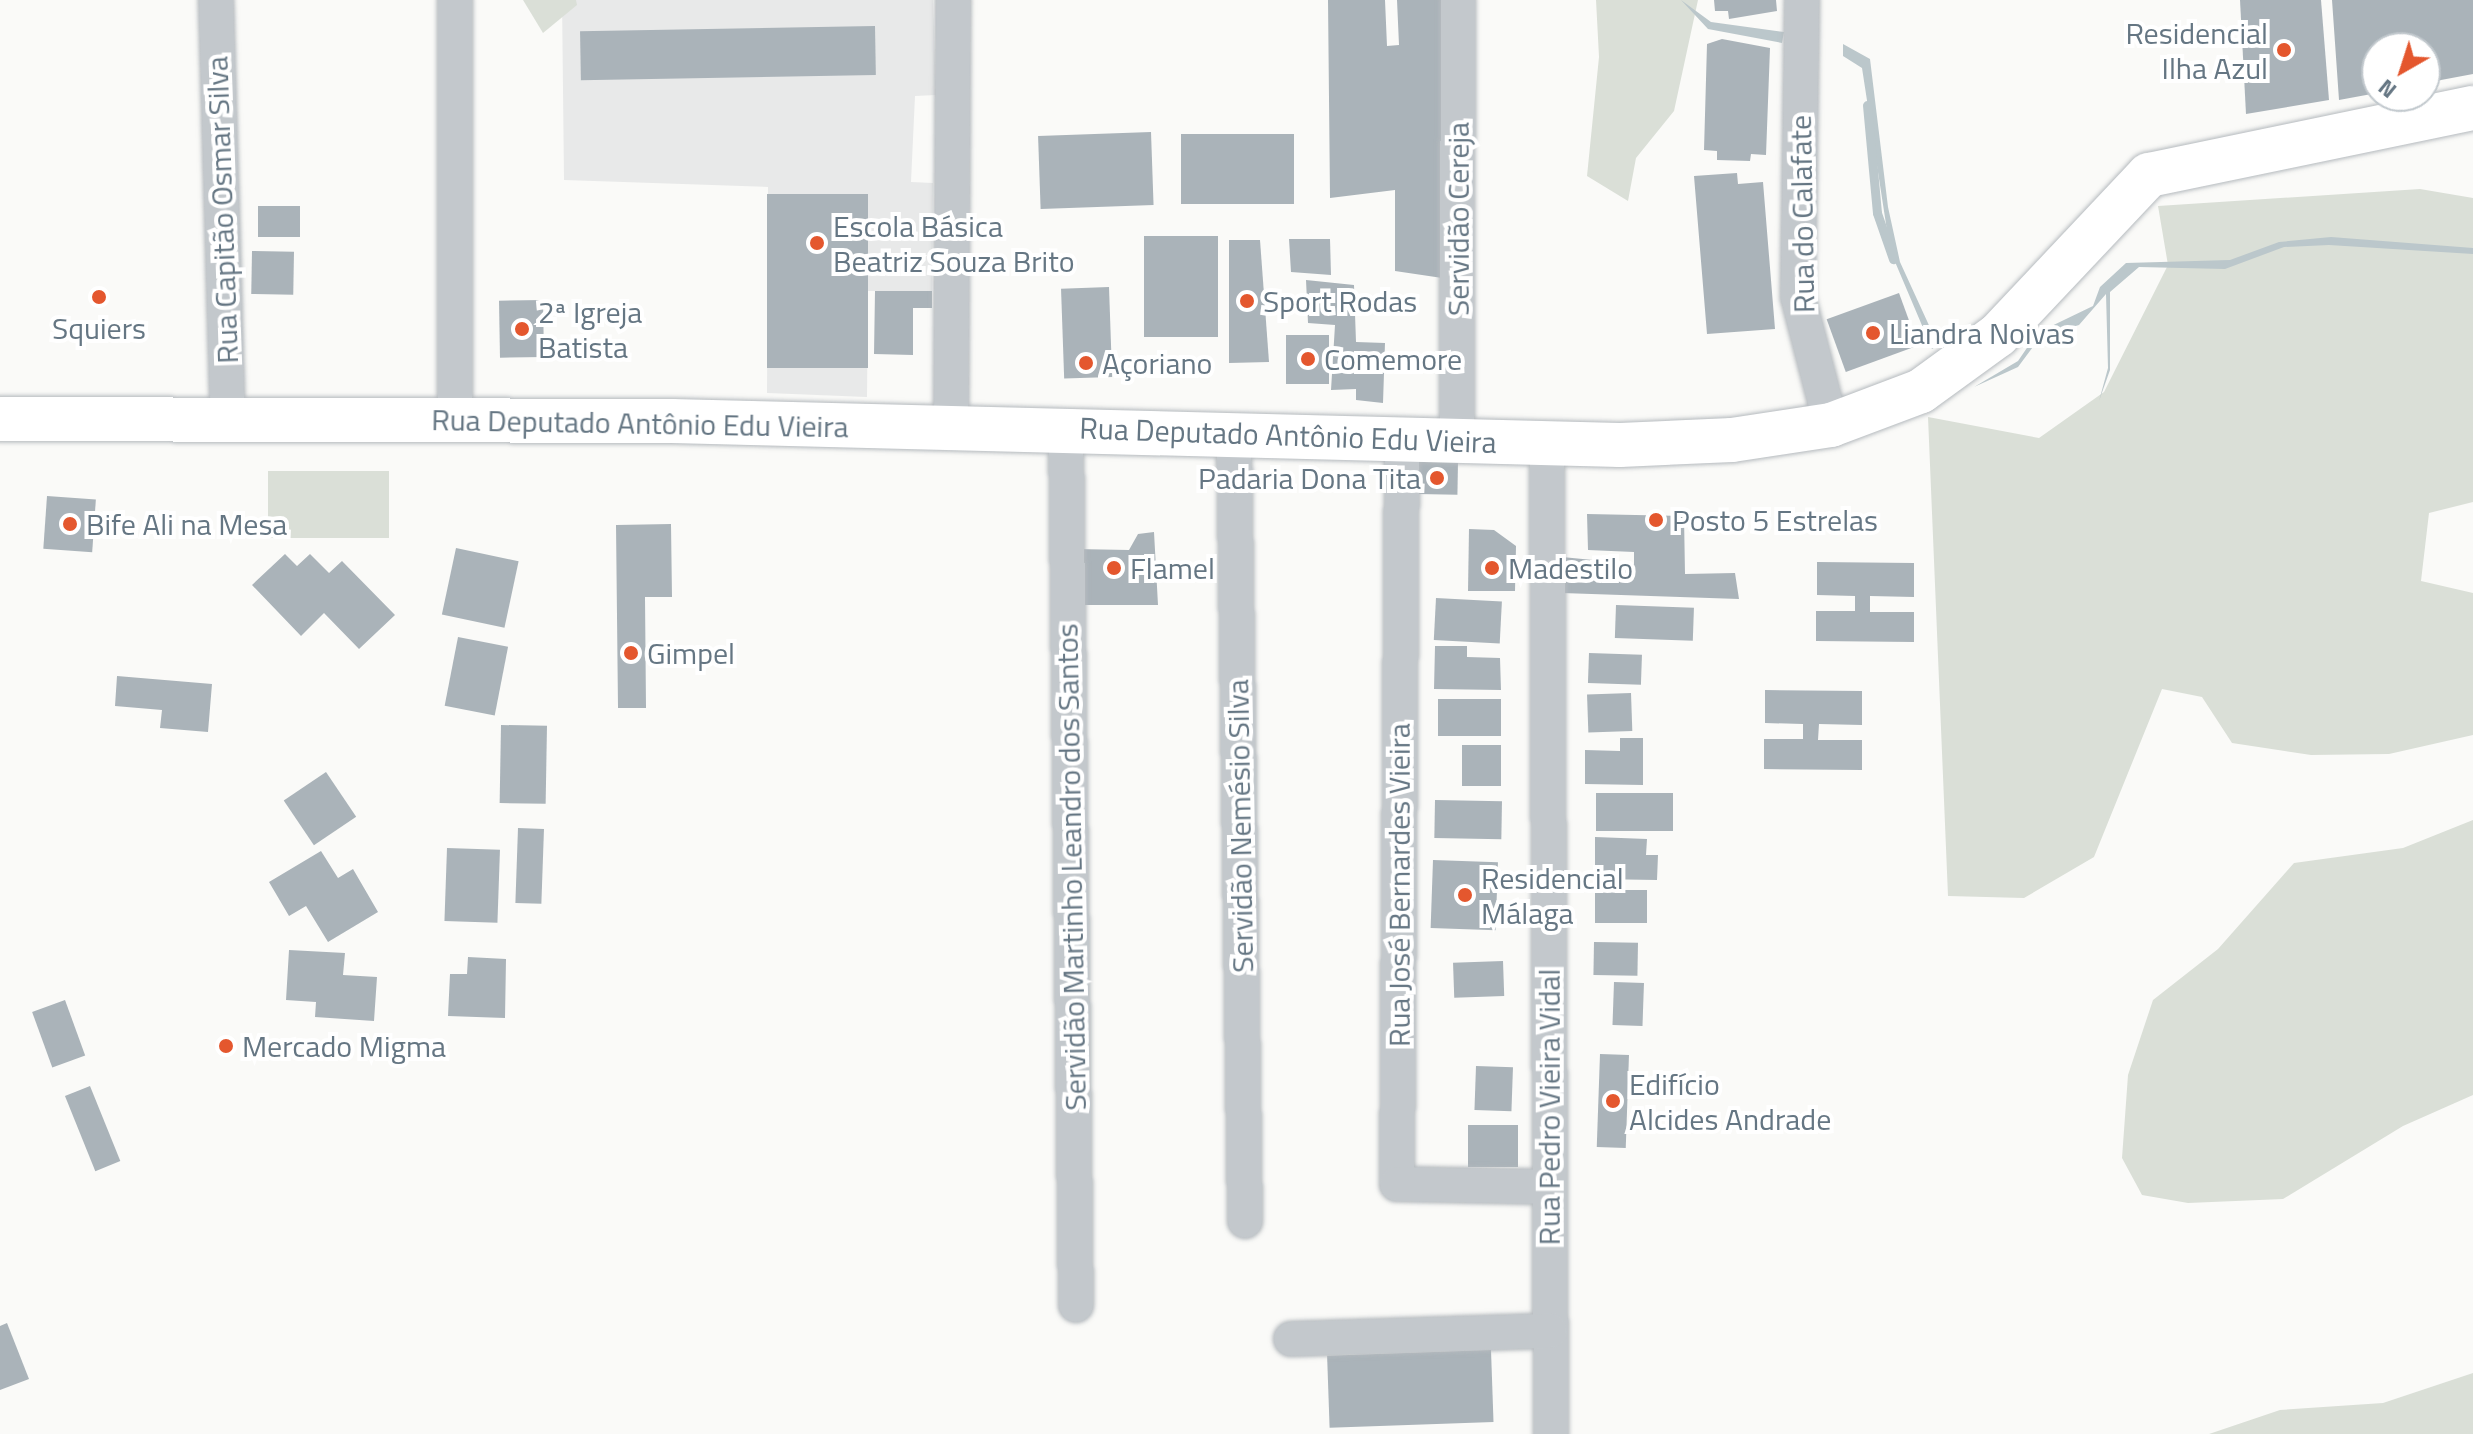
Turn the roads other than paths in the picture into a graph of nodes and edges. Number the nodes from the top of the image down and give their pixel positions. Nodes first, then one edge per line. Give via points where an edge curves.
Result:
1 (216, 0) edge
2 (455, 0) edge
3 (953, 0) edge
4 (1458, 0) edge
5 (1802, 0) edge
6 (2473, 108) edge
7 (0, 419) edge
8 (228, 419) junction
9 (455, 420) junction
10 (1831, 425) junction
11 (951, 428) junction
12 (1066, 429) junction
13 (1234, 431) junction
14 (1402, 435) junction
15 (1457, 438) junction
16 (1547, 443) junction
17 (1549, 1187) junction
18 (1245, 1221) dead end
19 (1076, 1305) dead end
20 (1550, 1331) junction
21 (1291, 1339) dead end
22 (1551, 1434) edge

1 - 8 street, Rua Capitão Osmar Silva
2 - 9 street
3 - 11 street
4 - 15 street, Servidão Cereja
5 - 10 street, Rua do Calafate via 1798,297
6 - 10 main road, Rua Deputado Antônio Edu Vieira via 2149,175 1968,361 1921,391
7 - 8 main road, Rua Deputado Antônio Edu Vieira
8 - 9 main road, Rua Deputado Antônio Edu Vieira
9 - 11 main road, Rua Deputado Antônio Edu Vieira
10 - 16 main road, Rua Deputado Antônio Edu Vieira via 1704,442
11 - 12 main road, Rua Deputado Antônio Edu Vieira
12 - 13 main road, Rua Deputado Antônio Edu Vieira
12 - 19 street, Servidão Martinho Leandro dos Santos
13 - 14 main road, Rua Deputado Antônio Edu Vieira
13 - 18 street, Servidão Nemésio Silva
14 - 15 main road, Rua Deputado Antônio Edu Vieira
14 - 17 street, Rua José Bernardes Vieira via 1397,1184
15 - 16 main road, Rua Deputado Antônio Edu Vieira
16 - 17 street, Rua Pedro Vieira Vidal
17 - 20 street, Rua Pedro Vieira Vidal
20 - 21 street
20 - 22 street, Rua Pedro Vieira Vidal

